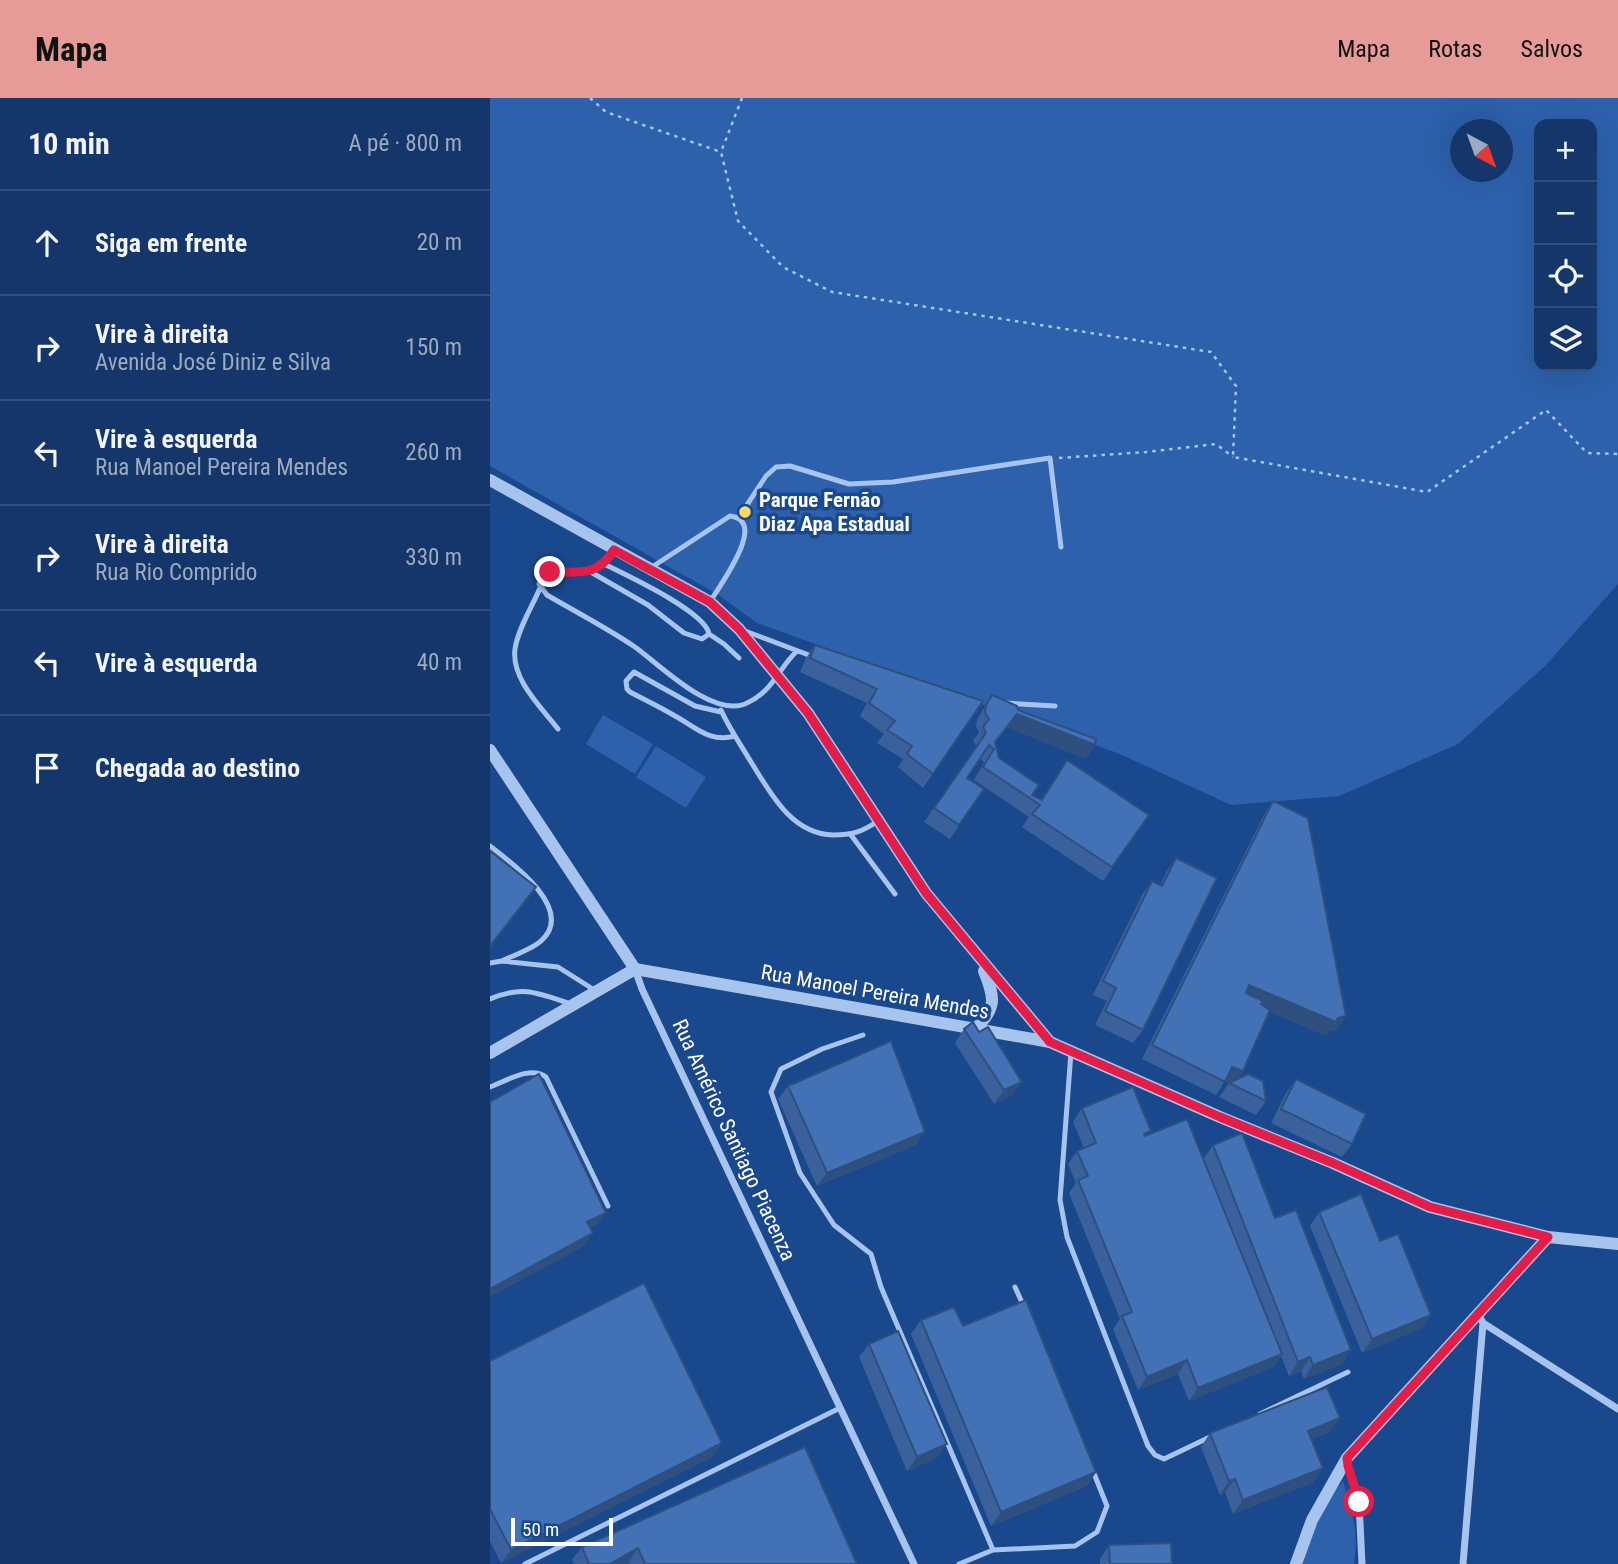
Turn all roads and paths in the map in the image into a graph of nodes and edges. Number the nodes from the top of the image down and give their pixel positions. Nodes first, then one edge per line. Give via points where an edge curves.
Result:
1 (590, 98) edge
2 (742, 98) edge
3 (721, 152) junction
4 (1618, 454) edge
5 (1233, 457) junction
6 (1050, 458) junction
7 (490, 480) edge
8 (739, 517) junction
9 (1061, 547) dead end
10 (614, 550) junction
11 (604, 564) junction
12 (649, 569) junction
13 (589, 571) junction
14 (540, 588) junction
15 (710, 602) junction
16 (739, 629) junction
17 (709, 634) junction
18 (797, 651) junction
19 (739, 658) dead end
20 (823, 660) edge
21 (779, 676) junction
22 (717, 703) junction
23 (999, 703) edge
24 (1055, 706) dead end
25 (721, 712) junction
26 (558, 729) dead end
27 (735, 736) junction
28 (490, 750) edge
29 (878, 821) junction
30 (851, 835) junction
31 (490, 846) edge
32 (895, 894) dead end
33 (978, 958) junction
34 (502, 961) junction
35 (490, 963) edge
36 (635, 969) junction
37 (596, 991) junction
38 (490, 999) edge
39 (573, 1005) junction
40 (975, 1029) junction
41 (863, 1035) dead end
42 (1050, 1042) junction
43 (1071, 1052) junction
44 (490, 1053) edge
45 (490, 1087) edge
46 (608, 1206) dead end
47 (1548, 1237) junction
48 (1618, 1244) edge
49 (1016, 1287) dead end
50 (1026, 1312) edge
51 (1480, 1318) junction
52 (1348, 1372) dead end
53 (840, 1408) junction
54 (1618, 1409) edge
55 (1248, 1420) edge
56 (1223, 1432) edge
57 (1347, 1458) junction
58 (1091, 1467) edge
59 (993, 1550) junction
60 (525, 1564) edge
61 (914, 1564) edge
62 (959, 1564) edge
63 (1296, 1564) edge
64 (1363, 1564) edge
65 (1464, 1564) edge

1 - 3 path via 606,113
2 - 3 path
3 - 5 path via 738,221 783,267 832,292 1211,352 1236,386
4 - 5 path via 1587,453 1546,410 1427,492
5 - 6 path via 1216,444
6 - 8 lane via 892,482 849,484 790,466 776,467
6 - 9 lane
7 - 10 street
8 - 12 lane via 730,516
8 - 15 lane via 747,530
10 - 11 lane
10 - 12 street
11 - 13 lane
11 - 17 lane via 691,611
12 - 15 street
13 - 14 lane via 550,572 541,579
13 - 17 lane via 648,605 684,633 702,639
14 - 22 lane
14 - 26 lane via 517,641 515,660 531,695
15 - 16 street
16 - 18 lane
16 - 21 street
17 - 19 lane
18 - 20 lane
18 - 21 lane
21 - 22 lane via 758,697 742,705
21 - 29 street
22 - 25 lane
23 - 24 lane
25 - 27 lane
25 - 27 lane via 695,706 634,672 626,681 630,692 704,734
27 - 30 lane via 793,820 825,835
28 - 36 street, Rua Américo Santiago Piacenza
29 - 30 lane
29 - 33 street via 926,893
30 - 32 lane
31 - 34 lane via 524,872 549,906 551,924 542,940
33 - 40 street via 993,998 987,1018
33 - 42 street
34 - 35 lane
34 - 37 lane via 558,967
36 - 37 street
36 - 40 street, Rua Manoel Pereira Mendes
36 - 53 street, Rua Américo Santiago Piacenza
37 - 39 street
38 - 39 lane via 531,990
39 - 44 street
40 - 42 street, Rua Manoel Pereira Mendes
41 - 59 lane via 781,1069 771,1092 800,1173 834,1225 871,1254
42 - 43 street, Rua Manoel Pereira Mendes
43 - 47 street, Rua Manoel Pereira Mendes via 1430,1207
43 - 56 lane via 1062,1213 1067,1237 1148,1446 1164,1459
45 - 46 lane via 532,1072 546,1077
47 - 48 street, Rua Manoel Pereira Mendes
47 - 51 street
49 - 50 lane
51 - 54 street
51 - 57 street
51 - 65 street
52 - 55 lane
53 - 60 lane
53 - 61 street, Rua Américo Santiago Piacenza
57 - 63 street via 1312,1520
57 - 64 street via 1359,1502
58 - 59 lane via 1107,1506 1097,1532 1075,1546
59 - 62 lane

